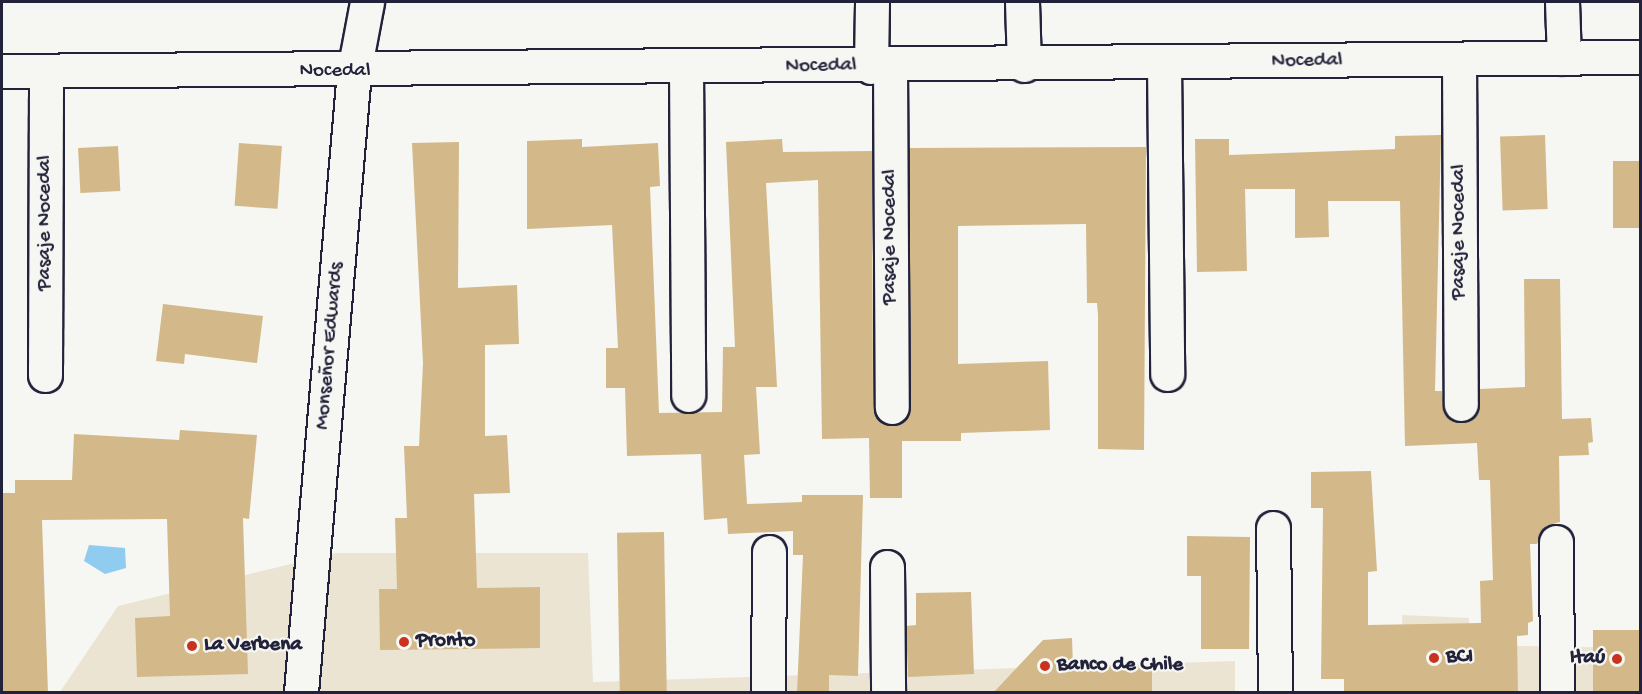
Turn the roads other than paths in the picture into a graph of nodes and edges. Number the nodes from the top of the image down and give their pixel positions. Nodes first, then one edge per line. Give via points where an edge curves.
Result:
1 (368, 2) edge
2 (872, 2) edge
3 (1022, 2) edge
4 (1562, 2) edge
5 (1641, 57) edge
6 (1564, 58) junction
7 (1459, 59) junction
8 (1164, 63) junction
9 (1024, 65) junction
10 (881, 66) junction
11 (686, 69) junction
12 (2, 71) edge
13 (46, 71) junction
14 (354, 71) junction
15 (1167, 374) dead end
16 (45, 375) dead end
17 (688, 395) dead end
18 (1461, 404) dead end
19 (892, 407) dead end
20 (1273, 528) dead end
21 (1556, 542) dead end
22 (769, 552) dead end
23 (886, 567) dead end
24 (302, 693) edge
25 (768, 693) edge
26 (888, 693) edge
27 (1275, 693) edge
28 (1557, 693) edge

1 - 14 street, Monseñor Edwards
2 - 10 street, Pasaje Nocedal
3 - 9 street
4 - 6 street
5 - 6 street, Nocedal
6 - 7 street, Nocedal
7 - 8 street, Nocedal
7 - 18 street, Pasaje Nocedal
8 - 9 street, Nocedal
8 - 15 street
9 - 10 street, Nocedal
10 - 11 street, Nocedal
10 - 19 street, Pasaje Nocedal
11 - 14 street, Nocedal
11 - 17 street
12 - 13 street, Nocedal
13 - 14 street, Nocedal
13 - 16 street, Pasaje Nocedal
14 - 24 street, Monseñor Edwards
20 - 27 street
21 - 28 street
22 - 25 street
23 - 26 street

